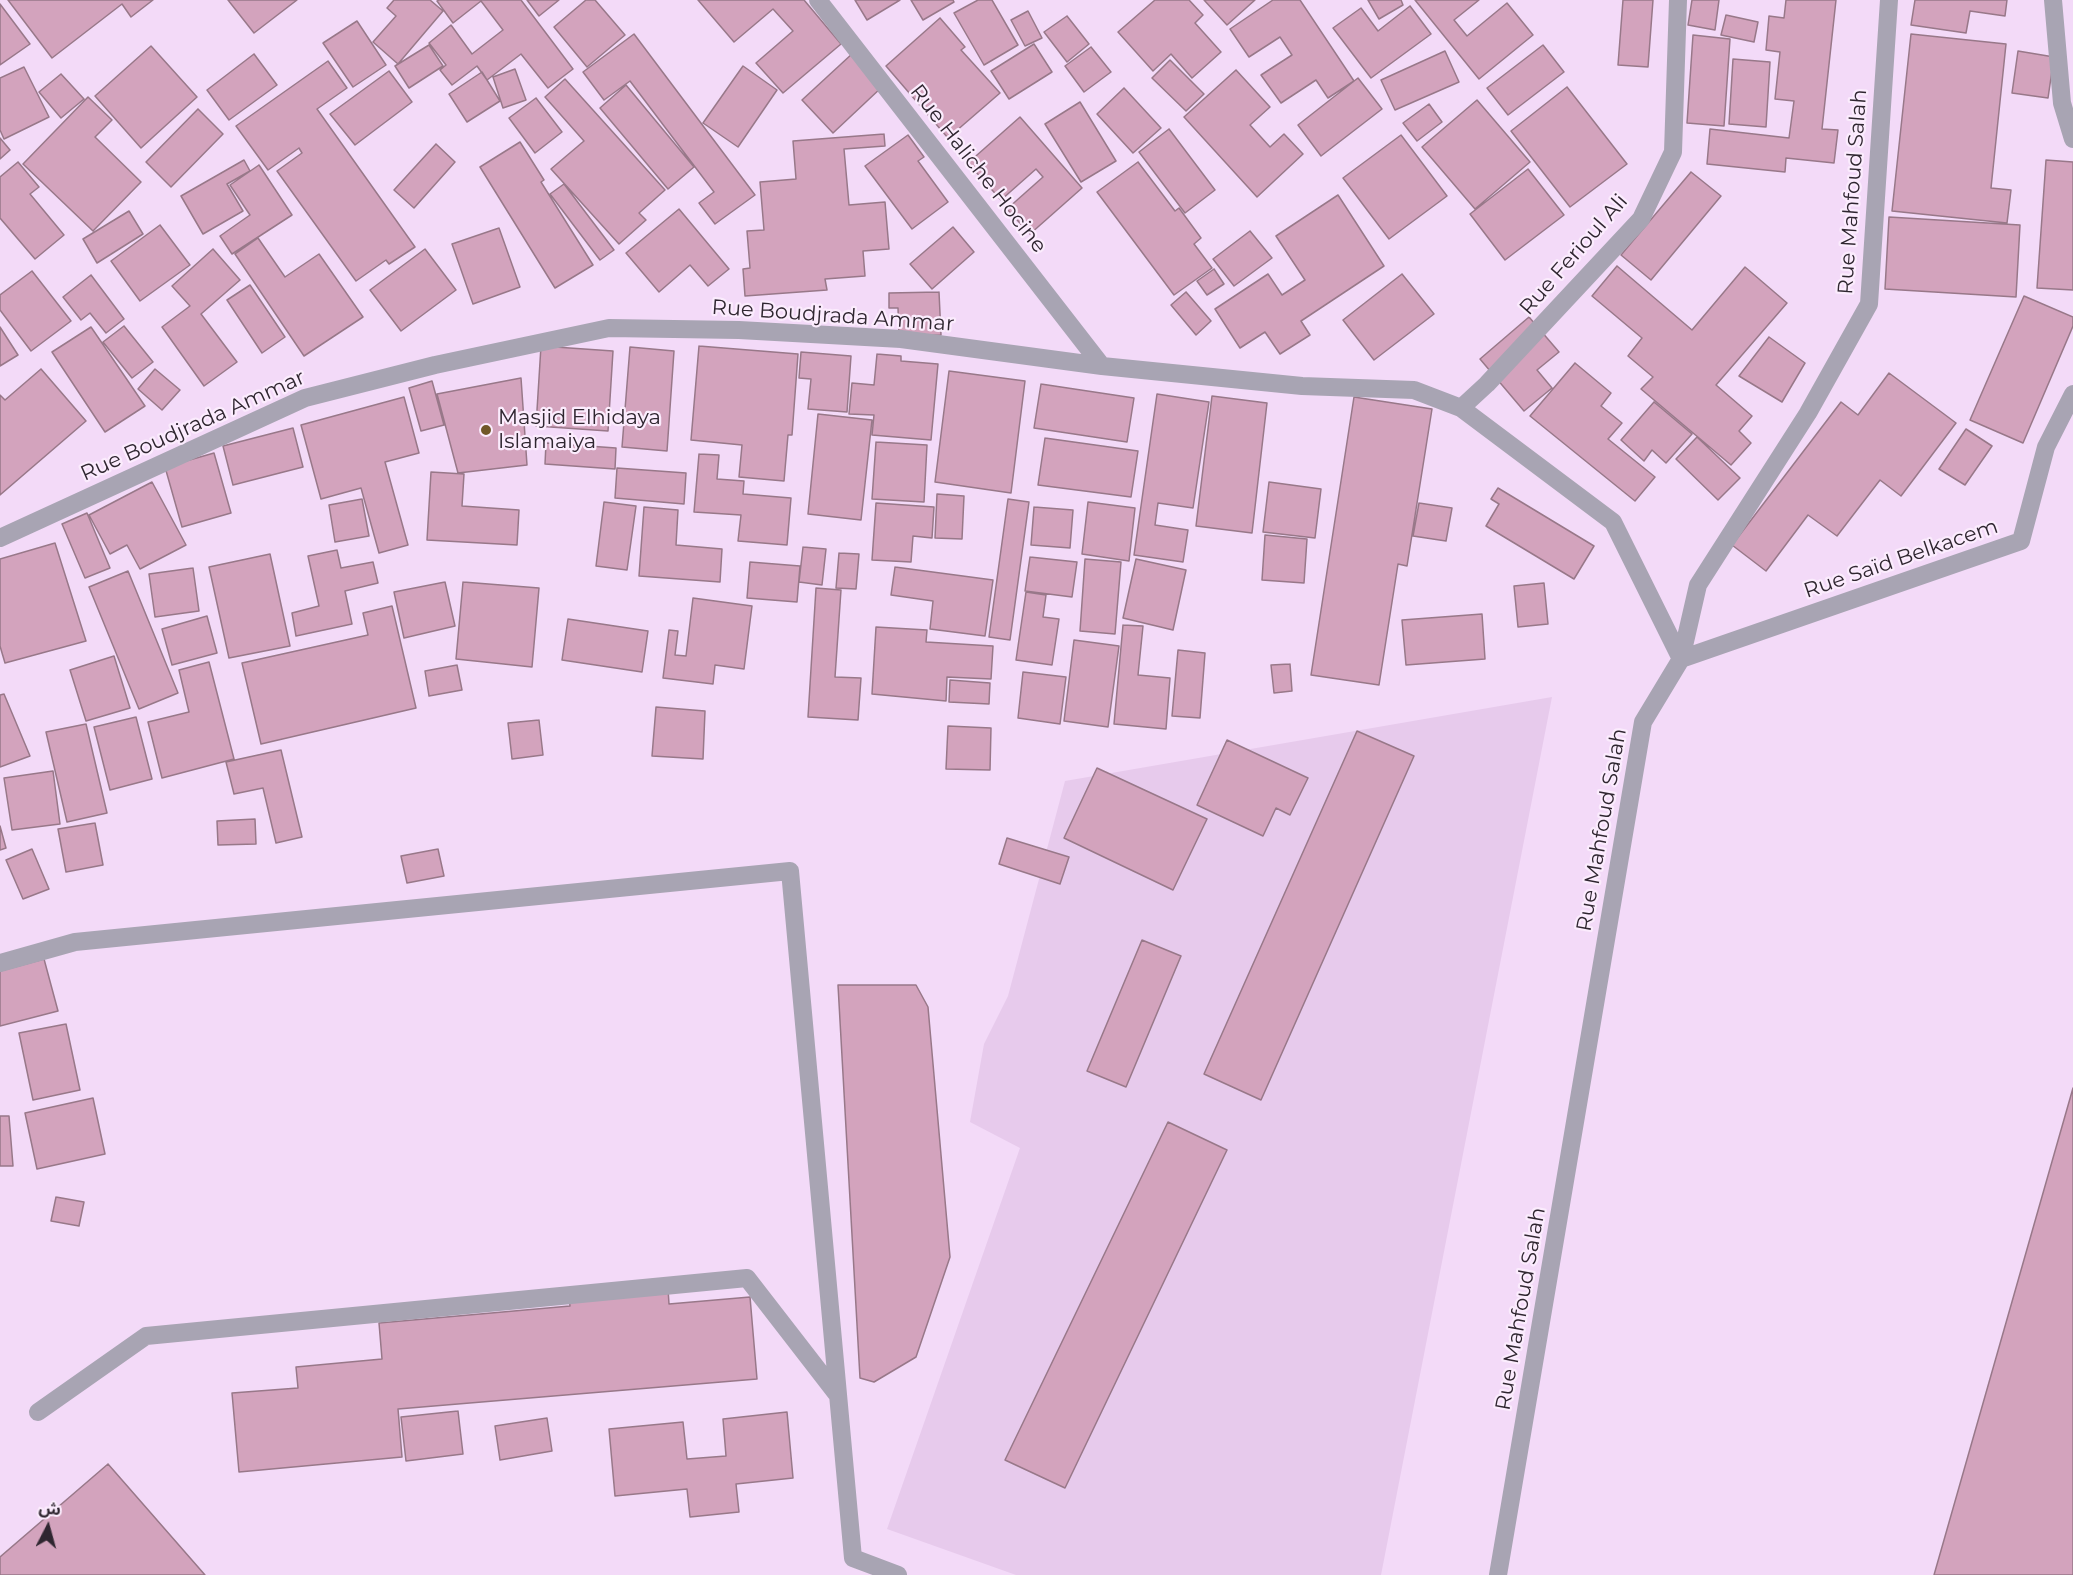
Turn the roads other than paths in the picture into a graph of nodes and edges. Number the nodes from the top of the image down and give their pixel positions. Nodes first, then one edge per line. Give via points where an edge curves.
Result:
1 (818, 0) edge
2 (1678, 0) edge
3 (1889, 0) edge
4 (2053, 0) edge
5 (2073, 139) edge
6 (1102, 366) junction
7 (2073, 394) edge
8 (1461, 408) junction
9 (0, 538) edge
10 (1681, 659) junction
11 (0, 963) edge
12 (836, 1393) junction
13 (38, 1412) dead end
14 (898, 1575) edge
15 (1498, 1575) edge

1 - 6 street, Rue Haliche Hocine
2 - 8 street, Rue Ferioul Ali via 1673,152 1641,219
3 - 10 street, Rue Mahfoud Salah via 1869,304 1808,413 1698,585
4 - 5 street via 2062,103
6 - 8 street, Rue Boudjrada Ammar via 1302,386 1414,390
6 - 9 street, Rue Boudjrada Ammar via 902,339 609,328 305,398
7 - 10 street, Rue Saïd Belkacem via 2046,447 2021,541
8 - 10 street, Rue Boudjrada Ammar via 1612,522
10 - 15 street, Rue Mahfoud Salah via 1643,722
11 - 12 street via 75,942 790,871
12 - 13 street via 747,1278 146,1336
12 - 14 street via 853,1558

